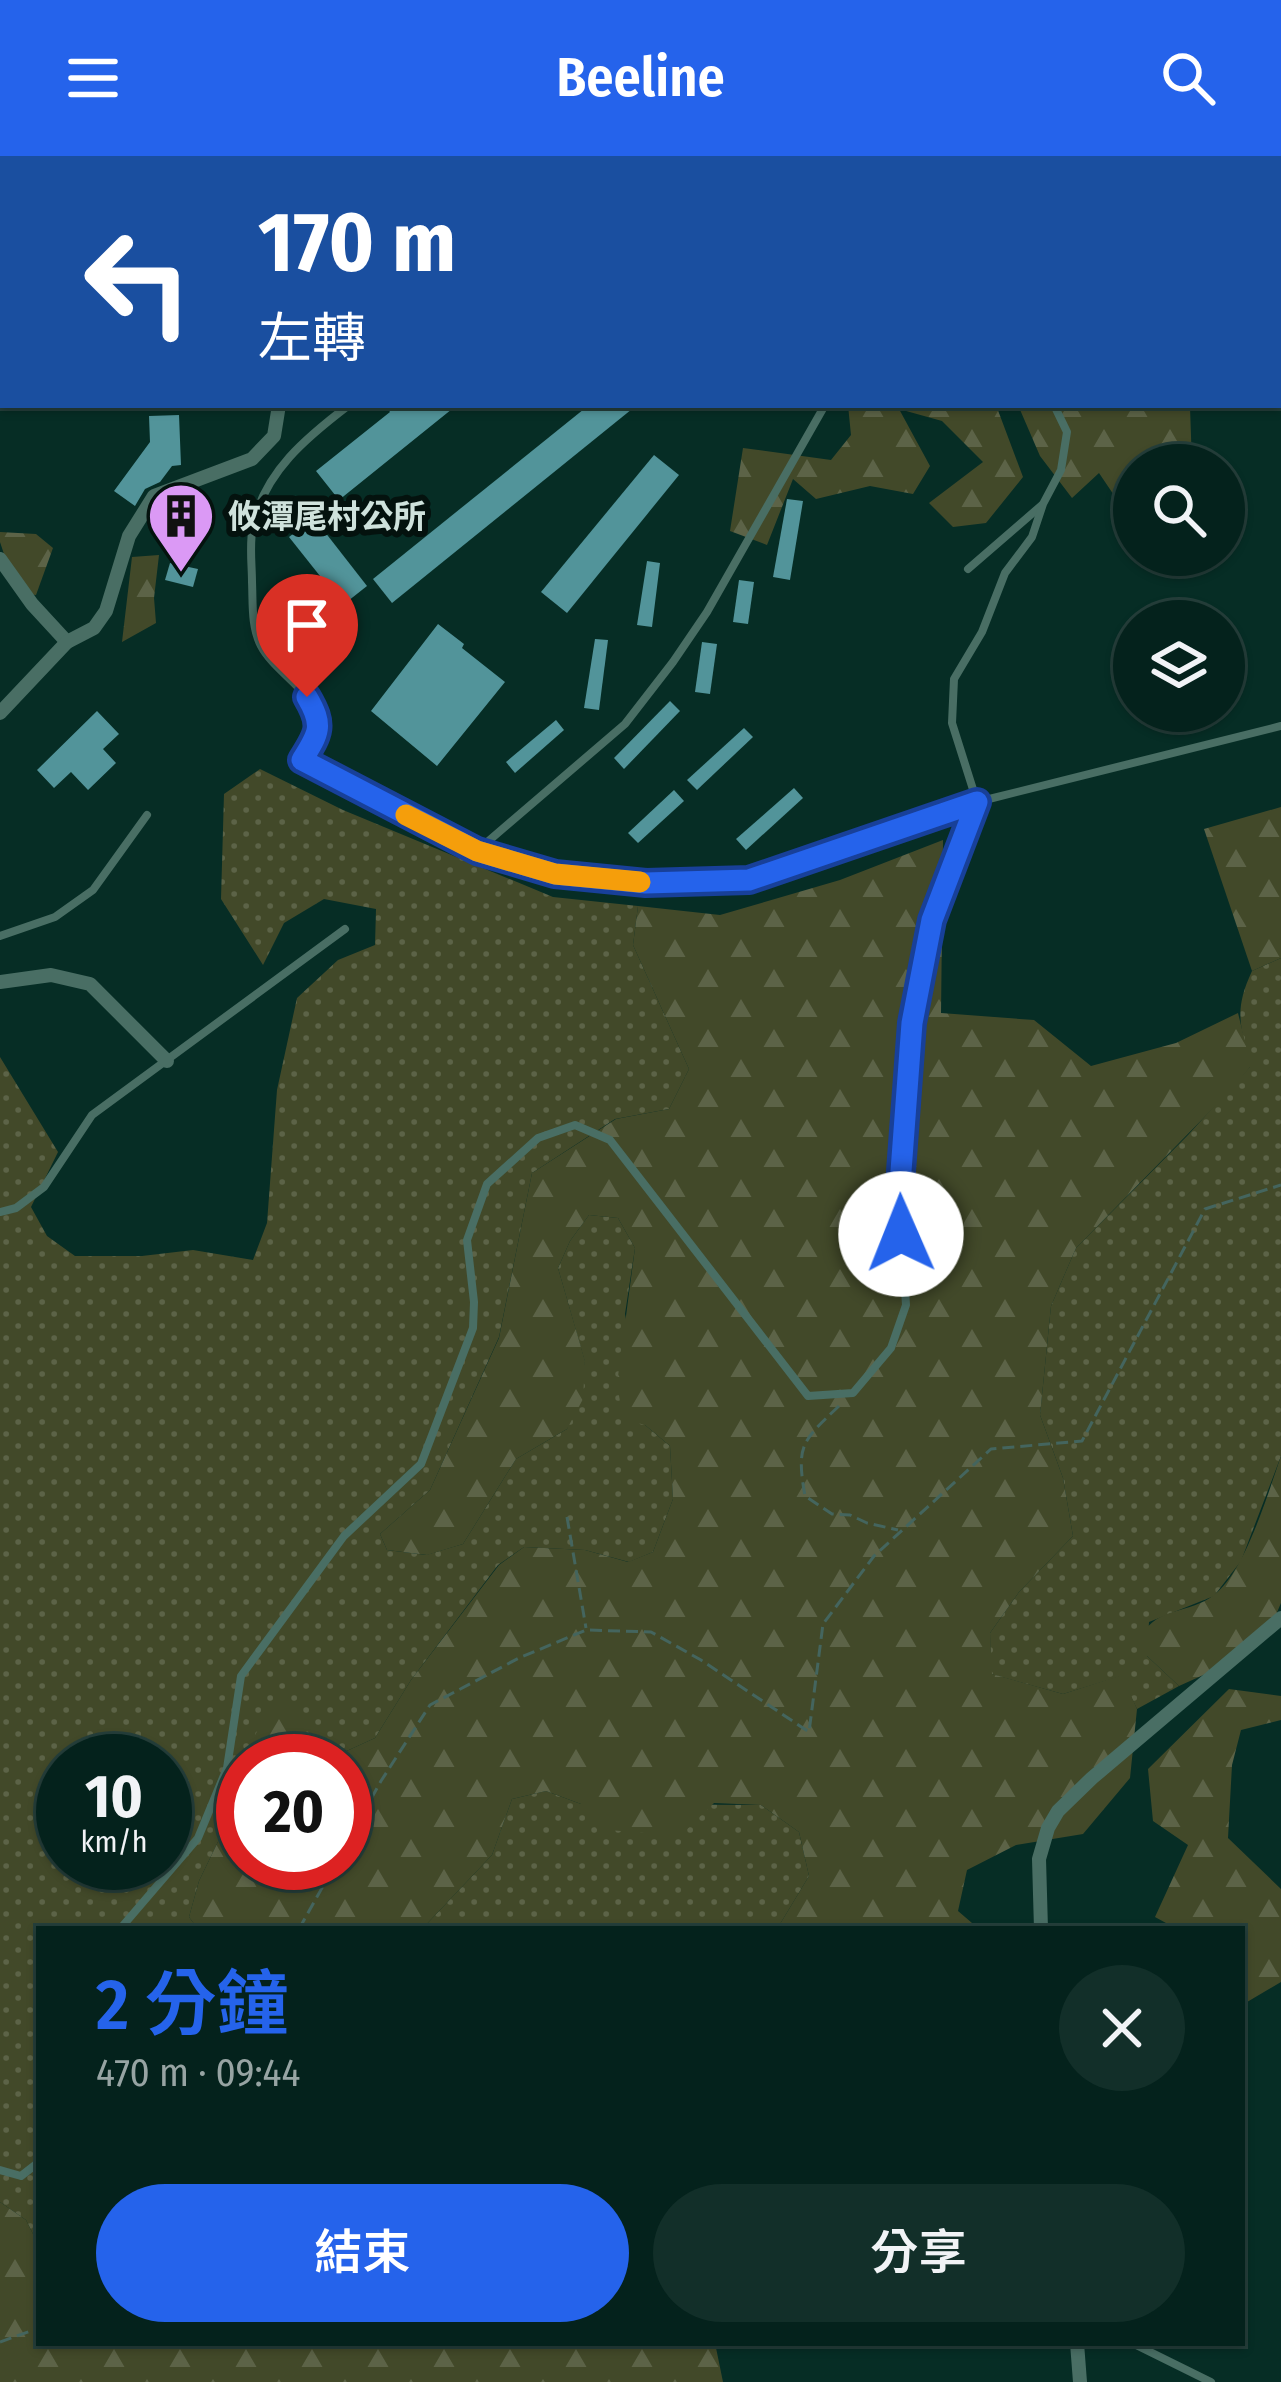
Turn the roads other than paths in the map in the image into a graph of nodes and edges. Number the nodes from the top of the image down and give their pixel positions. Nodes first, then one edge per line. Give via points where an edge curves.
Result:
1 (279, 408) edge
2 (345, 408) edge
3 (823, 408) edge
4 (1055, 408) edge
5 (1043, 504) junction
6 (0, 559) edge
7 (968, 569) dead end
8 (67, 642) junction
9 (0, 713) edge
10 (1281, 726) edge
11 (977, 802) junction
12 (147, 815) dead end
13 (477, 851) junction
14 (344, 929) dead end
15 (0, 936) edge
16 (0, 982) edge
17 (167, 1060) junction
18 (0, 1212) edge
19 (1281, 1618) edge
20 (122, 1926) edge
21 (1041, 1926) edge
22 (36, 2164) edge
23 (0, 2170) edge
24 (1077, 2346) edge
25 (1138, 2346) edge
26 (1080, 2382) edge
27 (1211, 2382) edge

1 - 8 street via 274,436 252,459 154,496 129,536 106,611
2 - 13 lane via 306,438 262,492 251,531 253,625 275,667 318,716 302,760
3 - 13 lane via 707,612 637,709
4 - 5 lane via 1067,432 1061,470
5 - 7 lane
5 - 11 lane via 954,679 952,723
6 - 8 street
8 - 9 street
10 - 11 lane
11 - 13 lane via 749,880 646,883 555,874
11 - 20 lane via 932,920 912,1023 899,1198 906,1305 891,1348 853,1393 808,1396 610,1140 575,1125 538,1138 487,1184 467,1240 473,1328 421,1464 344,1536 241,1676 227,1768 197,1838
12 - 15 lane via 93,890 56,917
14 - 17 lane
16 - 17 street via 51,975 90,984
17 - 18 lane via 92,1115 44,1187
19 - 21 street via 1058,1811 1039,1859
22 - 23 lane via 21,2176
24 - 26 street
25 - 27 lane

